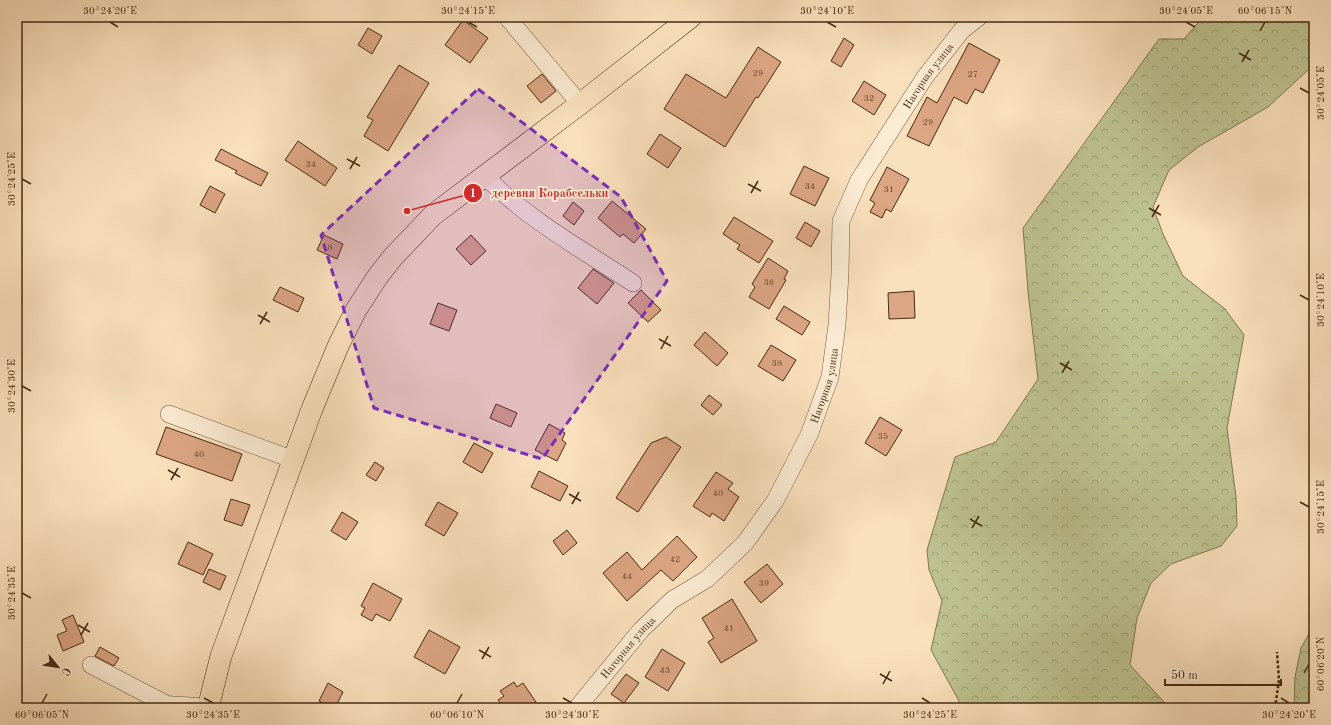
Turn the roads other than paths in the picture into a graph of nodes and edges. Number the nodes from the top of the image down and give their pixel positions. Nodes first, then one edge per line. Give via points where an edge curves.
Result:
1 (507, 17) edge
2 (691, 17) edge
3 (980, 17) edge
4 (580, 104) junction
5 (485, 176) junction
6 (634, 283) dead end
7 (169, 414) dead end
8 (294, 460) junction
9 (91, 665) dead end
10 (204, 707) edge
11 (577, 708) edge

1 - 4 street
2 - 4 main road
3 - 11 street, Нагорная улица via 962,30 925,77 859,180 841,221 837,325 830,377 809,435 775,501 745,543 707,579 672,600 641,630
4 - 5 main road
5 - 6 street via 502,194
5 - 8 main road via 434,215 392,257 378,276 356,310 339,344
7 - 8 street
8 - 10 main road
9 - 10 street via 166,704

